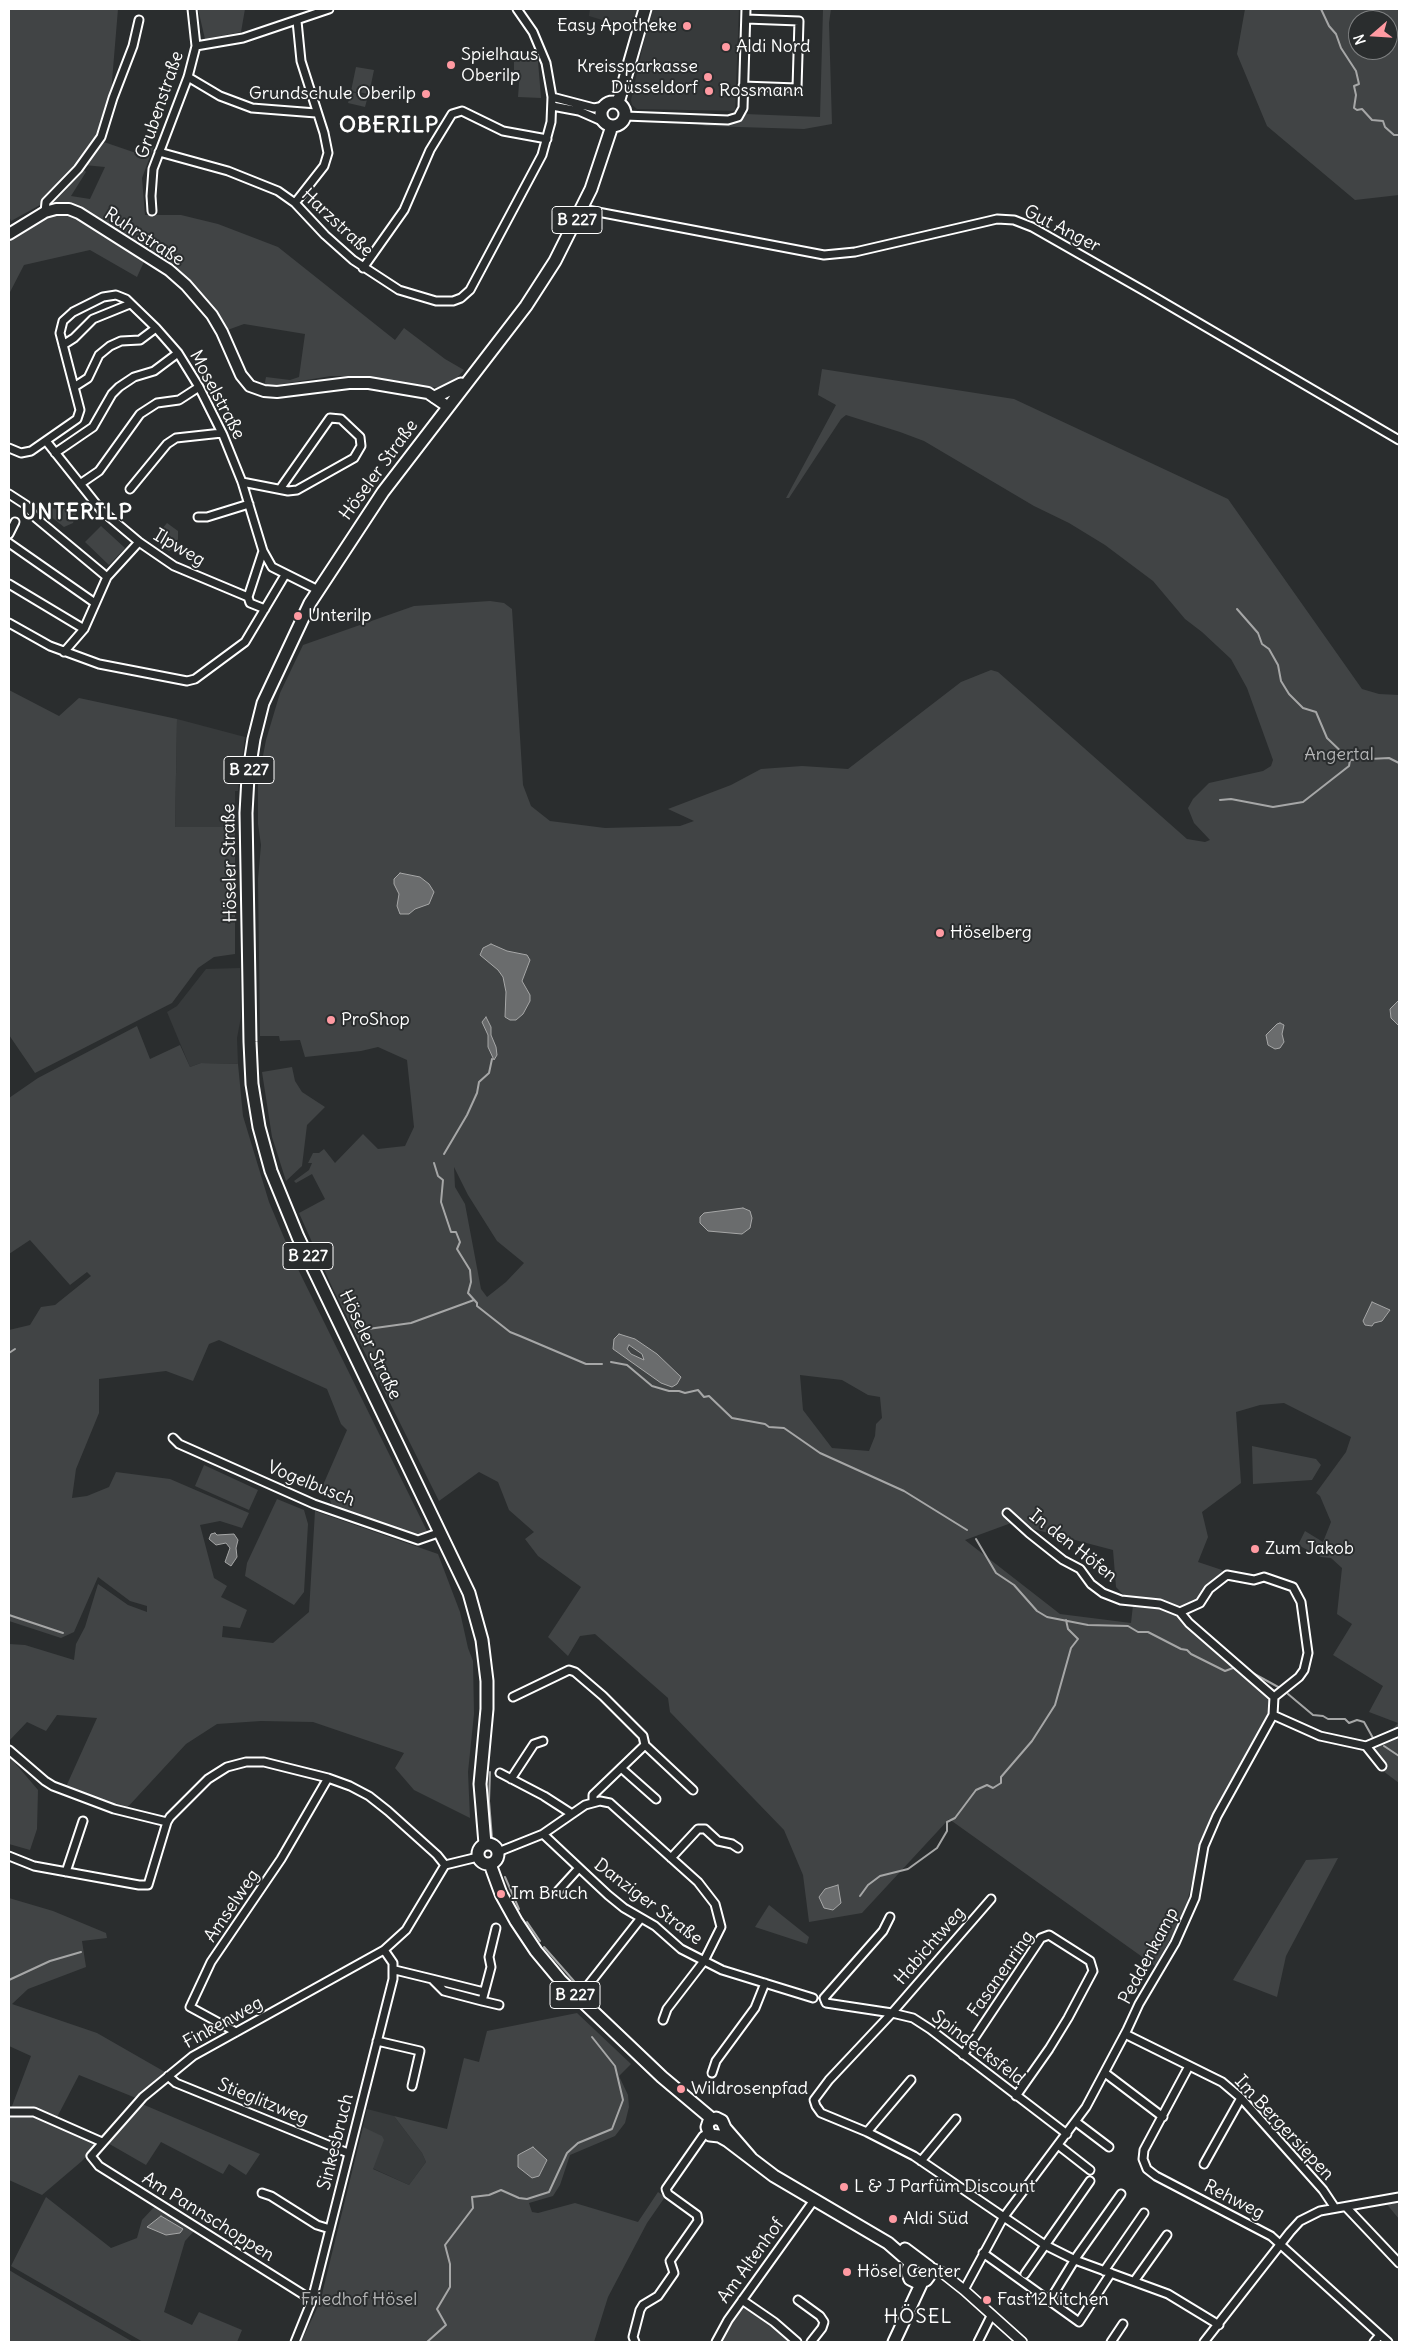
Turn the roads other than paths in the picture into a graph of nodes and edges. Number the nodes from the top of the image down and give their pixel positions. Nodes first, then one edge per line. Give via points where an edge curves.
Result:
1 (192, 9) edge
2 (329, 9) edge
3 (516, 9) edge
4 (645, 9) edge
5 (746, 9) edge
6 (746, 19) junction
7 (139, 20) dead end
8 (297, 21) junction
9 (196, 46) junction
10 (188, 77) junction
11 (744, 86) junction
12 (552, 102) junction
13 (618, 103) junction
14 (604, 106) junction
15 (316, 113) junction
16 (625, 116) junction
17 (608, 124) junction
18 (547, 139) junction
19 (159, 152) junction
20 (295, 203) junction
21 (582, 209) junction
22 (152, 211) dead end
23 (45, 212) junction
24 (9, 234) edge
25 (363, 268) junction
26 (130, 304) junction
27 (156, 328) junction
28 (63, 345) junction
29 (178, 353) junction
30 (465, 382) junction
31 (74, 386) junction
32 (199, 387) junction
33 (435, 397) junction
34 (448, 406) junction
35 (222, 433) junction
36 (1399, 440) edge
37 (46, 441) junction
38 (9, 448) edge
39 (54, 454) junction
40 (242, 482) junction
41 (80, 484) junction
42 (130, 489) dead end
43 (280, 489) junction
44 (9, 494) edge
45 (249, 504) junction
46 (198, 517) dead end
47 (15, 522) dead end
48 (9, 534) edge
49 (9, 542) edge
50 (139, 542) junction
51 (263, 551) junction
52 (286, 575) junction
53 (107, 577) junction
54 (9, 584) edge
55 (318, 590) junction
56 (248, 597) junction
57 (95, 603) junction
58 (265, 609) junction
59 (9, 623) edge
60 (84, 629) junction
61 (64, 652) junction
62 (172, 1438) dead end
63 (1007, 1513) dead end
64 (442, 1532) junction
65 (1180, 1612) junction
66 (513, 1697) dead end
67 (1274, 1697) junction
68 (1273, 1714) junction
69 (1399, 1732) edge
70 (543, 1741) dead end
71 (645, 1745) junction
72 (1366, 1746) junction
73 (9, 1750) edge
74 (1382, 1766) dead end
75 (621, 1768) junction
76 (500, 1773) dead end
77 (328, 1778) junction
78 (511, 1779) junction
79 (693, 1790) dead end
80 (656, 1799) dead end
81 (592, 1802) junction
82 (572, 1814) junction
83 (83, 1821) dead end
84 (167, 1822) junction
85 (543, 1834) junction
86 (485, 1844) junction
87 (738, 1848) dead end
88 (498, 1852) junction
89 (9, 1856) edge
90 (478, 1857) junction
91 (671, 1858) junction
92 (490, 1864) junction
93 (445, 1865) junction
94 (578, 1868) junction
95 (66, 1872) junction
96 (558, 1891) dead end
97 (991, 1899) dead end
98 (890, 1917) dead end
99 (641, 1918) junction
100 (496, 1928) dead end
101 (384, 1950) junction
102 (704, 1961) junction
103 (395, 1970) junction
104 (432, 1979) junction
105 (765, 1984) junction
106 (586, 1988) dead end
107 (484, 1992) junction
108 (813, 1998) dead end
109 (482, 2001) junction
110 (499, 2005) dead end
111 (892, 2013) junction
112 (663, 2020) dead end
113 (236, 2032) junction
114 (1125, 2034) junction
115 (377, 2041) junction
116 (963, 2054) junction
117 (1189, 2066) junction
118 (712, 2072) dead end
119 (1105, 2072) junction
120 (168, 2076) junction
121 (912, 2080) dead end
122 (412, 2086) dead end
123 (1016, 2096) junction
124 (1241, 2098) junction
125 (9, 2112) edge
126 (1163, 2116) junction
127 (956, 2119) dead end
128 (1076, 2122) junction
129 (714, 2128) junction
130 (867, 2132) junction
131 (1067, 2134) junction
132 (102, 2142) junction
133 (1058, 2145) junction
134 (1109, 2147) dead end
135 (348, 2153) junction
136 (91, 2156) joint
137 (921, 2161) junction
138 (1204, 2164) dead end
139 (1090, 2170) dead end
140 (1090, 2181) dead end
141 (262, 2193) dead end
142 (1121, 2194) dead end
143 (1399, 2197) edge
144 (814, 2200) junction
145 (1346, 2207) junction
146 (1335, 2208) junction
147 (1144, 2213) dead end
148 (1003, 2218) junction
149 (330, 2229) junction
150 (1167, 2235) dead end
151 (1281, 2244) junction
152 (1045, 2245) junction
153 (983, 2252) junction
154 (1075, 2260) junction
155 (915, 2262) junction
156 (1399, 2263) edge
157 (1107, 2272) junction
158 (1025, 2274) dead end
159 (924, 2277) junction
160 (1135, 2280) junction
161 (964, 2290) junction
162 (312, 2300) junction
163 (742, 2300) junction
164 (798, 2300) dead end
165 (1050, 2300) junction
166 (991, 2316) junction
167 (1123, 2324) dead end
168 (1219, 2325) junction
169 (1380, 2335) junction
170 (295, 2342) edge
171 (635, 2342) edge
172 (716, 2342) edge
173 (798, 2342) edge
174 (811, 2342) edge
175 (894, 2342) edge
176 (978, 2342) edge
177 (1022, 2342) edge
178 (1111, 2342) edge
179 (1204, 2342) edge
180 (1374, 2342) edge
181 (1388, 2342) edge

1 - 9 street, Grubenstraße
2 - 8 street
3 - 12 street, Harzstraße via 540,47 549,76
4 - 13 main road
5 - 6 street
6 - 11 street
6 - 11 street via 799,21 797,88
7 - 23 street via 101,137 84,161 46,202
8 - 9 street via 244,38
8 - 15 street via 300,61
9 - 10 street, Grubenstraße
10 - 15 street via 220,96 252,108
10 - 19 street, Grubenstraße
11 - 16 street via 742,111 732,120
12 - 14 street via 594,108
12 - 17 street
12 - 18 street, Harzstraße
13 - 14 main road via 609,102
13 - 16 main road via 624,108
14 - 17 main road via 601,116
15 - 20 street via 328,153 324,166
16 - 17 main road via 620,124
17 - 21 main road, Höseler Straße / B 227 via 600,165
18 - 25 street via 503,131 471,114 456,111 436,139 404,210
18 - 25 street, Harzstraße via 542,154 464,296 445,302 426,298 399,290
19 - 20 street, Harzstraße via 258,182
19 - 22 street, Grubenstraße via 152,184
20 - 25 street, Harzstraße via 336,246
21 - 30 main road, Höseler Straße / B 227 via 555,261 526,306
21 - 36 street, Gut Anger via 824,254 855,252 997,219 1014,220 1146,292
23 - 24 main road, Ruhrstraße
23 - 33 main road, Ruhrstraße via 69,209 79,213 169,270 212,315 241,375 250,386 277,392 369,383
26 - 27 street, Moselstraße
26 - 28 street via 92,319
26 - 28 street, Moselstraße via 116,295 90,302 73,312 60,328
27 - 29 street, Moselstraße
27 - 31 street via 140,340 121,341 110,346 100,355 88,378
28 - 31 street, Moselstraße
29 - 32 street, Moselstraße
29 - 39 street via 154,371 119,387 93,427
30 - 33 main road
30 - 34 main road, Höseler Straße / B 227
31 - 37 street, Moselstraße via 80,410 77,419
32 - 35 street, Moselstraße
32 - 41 street via 179,400 157,403 140,414 99,471
33 - 34 main road, Ruhrstraße
34 - 55 main road, Höseler Straße / B 227 via 383,492
35 - 40 street, Moselstraße
35 - 42 street via 176,438 167,444
37 - 38 street, Moselstraße via 21,454
37 - 39 street, Ilpweg
39 - 41 street, Ilpweg
40 - 43 street
40 - 45 street, Moselstraße
41 - 50 street, Ilpweg via 102,510
43 - 43 street via 297,490 354,458 361,446 360,437 341,419 330,418
44 - 53 street via 26,505 36,518
45 - 46 street
45 - 51 street, Moselstraße
47 - 48 street
49 - 57 street
50 - 53 street
50 - 56 street, Ilpweg via 182,570
51 - 52 street, Moselstraße via 272,567
51 - 56 street
52 - 55 street, Moselstraße
52 - 58 street
53 - 57 street
54 - 60 street
55 - 64 main road, Höseler Straße / B 227 via 263,702 248,776 252,1084 258,1127 286,1209
56 - 58 street via 250,603
57 - 60 street
58 - 61 street via 245,642 187,681 99,664
59 - 61 street
60 - 61 street
62 - 64 street, Vogelbusch via 192,1450 335,1512 418,1540
63 - 65 street, In den Höfen via 1063,1560 1080,1569 1103,1593 1121,1600 1160,1604
64 - 86 main road, B 227 via 469,1592 484,1655 487,1709 480,1784
65 - 67 street, In den Höfen
65 - 67 street via 1200,1603 1209,1589 1227,1575 1254,1580 1264,1577 1293,1587 1301,1602 1308,1653 1304,1670
66 - 71 street via 569,1670 575,1672 634,1726 643,1736
67 - 68 street
68 - 72 street via 1320,1736
68 - 114 street, Peddenkamp via 1208,1838 1188,1918
69 - 72 street
70 - 78 street via 534,1744
71 - 75 street
71 - 79 street
72 - 74 street
73 - 84 street via 45,1781 64,1790 114,1809
75 - 80 street
75 - 81 street via 594,1795
76 - 78 street
77 - 84 street via 264,1762 246,1762 208,1778
77 - 93 street via 369,1796 388,1810
77 - 113 street, Amselweg via 281,1860 211,1962 190,2006
78 - 82 street
81 - 82 street
81 - 91 street via 610,1804
82 - 85 street
83 - 95 street
84 - 95 street via 148,1885
85 - 88 street
85 - 94 street, Danziger Straße
86 - 88 main road via 493,1845
86 - 90 main road via 479,1848
87 - 91 street via 718,1841 705,1829 698,1829
88 - 92 main road via 497,1860
89 - 95 street via 34,1866
90 - 92 main road via 483,1863
90 - 93 street
91 - 102 street via 709,1894 719,1913 721,1927
92 - 129 main road, B 227 via 516,1921 548,1966
93 - 101 street, Finkenweg via 406,1930
94 - 96 street, Danziger Straße
94 - 99 street, Danziger Straße via 624,1908
97 - 111 street, Habichtweg
98 - 111 street via 883,1930 824,2001
99 - 102 street, Danziger Straße
99 - 106 street
100 - 107 street
101 - 103 street
101 - 113 street, Finkenweg
102 - 105 street, Danziger Straße
102 - 112 street via 667,2009
103 - 104 street
103 - 115 street, Sinkesbruch
104 - 107 street
104 - 109 street via 444,1991
105 - 108 street, Danziger Straße
105 - 118 street via 755,2008 719,2056
107 - 109 street
109 - 110 street
111 - 116 street, Spindecksfeld via 914,2018
111 - 130 street via 814,2100 821,2113
113 - 120 street, Finkenweg via 193,2056
114 - 117 street, Im Bergersiepen
114 - 119 street, Peddenkamp
115 - 122 street via 420,2051
115 - 135 street, Sinkesbruch
116 - 123 street, Spindecksfeld
116 - 123 street, Fasanenring via 1041,1938 1049,1935 1090,1961 1093,1972 1068,2018
117 - 124 street, Im Bergersiepen via 1222,2082
117 - 126 street, Rehweg
119 - 126 street
119 - 128 street, Peddenkamp
120 - 132 street, Finkenweg
120 - 135 street, Stieglitzweg via 176,2083
121 - 130 street
123 - 131 street, Spindecksfeld
124 - 138 street
124 - 146 street, Im Bergersiepen via 1323,2190
125 - 132 street via 34,2112
126 - 151 street, Rehweg via 1144,2150 1147,2169
127 - 137 street
128 - 131 street, Peddenkamp
128 - 134 street
129 - 144 main road, B 227 via 774,2176
129 - 171 street via 703,2136 666,2189 668,2194 697,2215 698,2221 670,2261 674,2273 658,2296 640,2310 633,2337
130 - 137 street
131 - 133 street, Peddenkamp
132 - 136 street, Finkenweg
133 - 139 street
133 - 148 street, Peddenkamp
135 - 149 street, Sinkesbruch
136 - 162 street, Am Pannschoppen via 99,2166
137 - 148 street
140 - 152 street
141 - 149 street via 317,2225
142 - 154 street
143 - 145 street
144 - 155 main road, B 227 via 888,2243 902,2247
144 - 163 street, Am Altenhof
145 - 146 street
145 - 156 street
146 - 151 street via 1300,2221
147 - 157 street
148 - 152 street
148 - 153 street, Peddenkamp
149 - 162 street, Sinkesbruch
150 - 160 street
151 - 168 street
151 - 169 street, Rehweg
152 - 154 street
152 - 158 street
153 - 161 street, Peddenkamp
153 - 165 street
154 - 157 street
154 - 165 street
155 - 159 main road, B 227 via 923,2261
155 - 159 main road via 907,2271 908,2276
157 - 160 street
157 - 165 street via 1079,2322
159 - 161 street via 946,2278
159 - 175 main road
160 - 168 street via 1168,2294
161 - 166 street
162 - 170 street, Sinkesbruch
163 - 172 street, Am Altenhof
163 - 173 street
164 - 174 street via 824,2322
166 - 176 street
166 - 177 street
167 - 178 street
168 - 179 street
169 - 180 street
169 - 181 street, Rehweg

